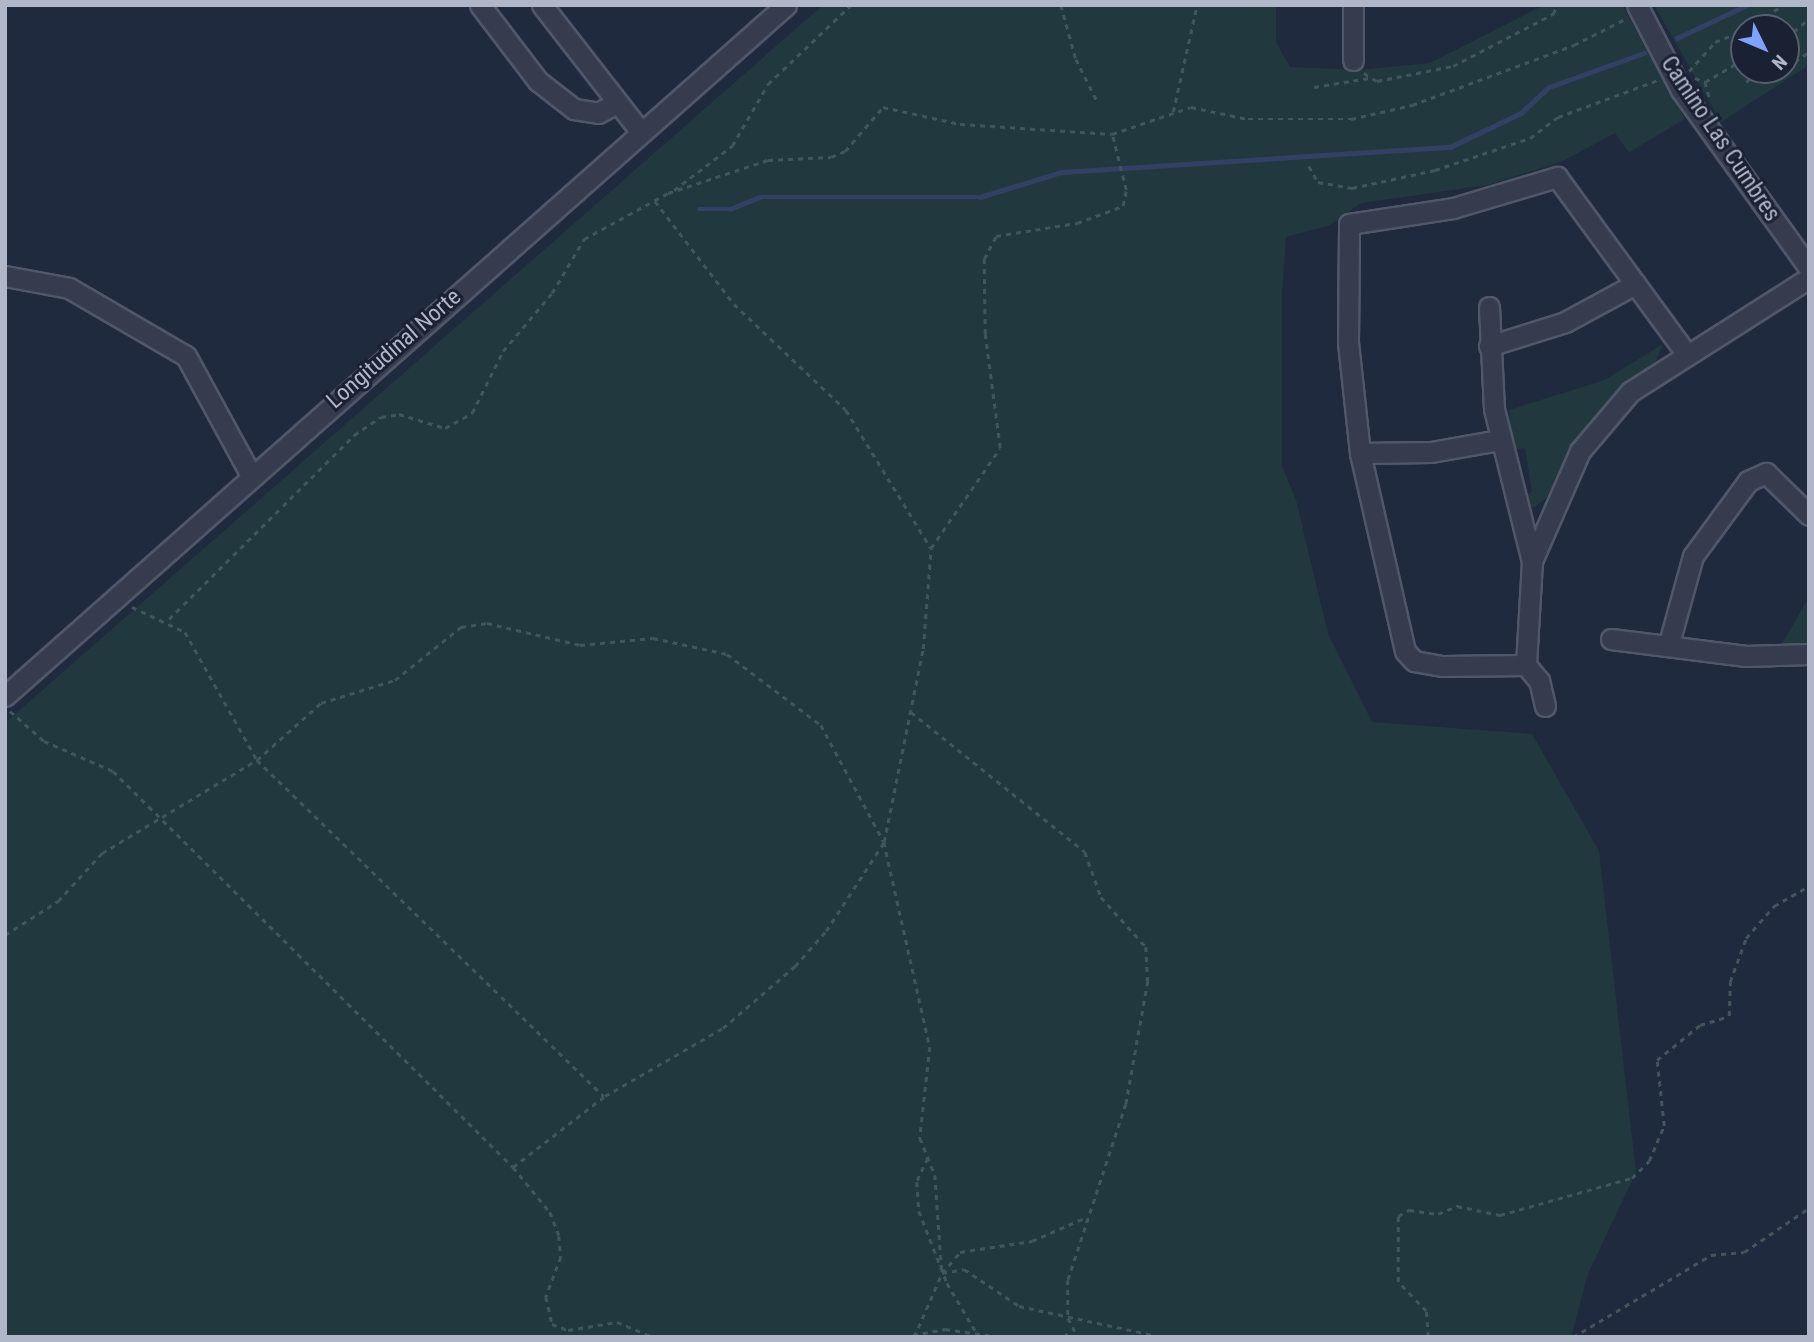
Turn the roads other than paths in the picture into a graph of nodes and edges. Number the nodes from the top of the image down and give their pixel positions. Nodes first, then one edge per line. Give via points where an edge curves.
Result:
1 (480, 5) edge
2 (542, 5) edge
3 (786, 5) edge
4 (1353, 5) edge
5 (1638, 8) edge
6 (1353, 60) road end
7 (617, 103) junction
8 (641, 132) junction
9 (1809, 268) edge
10 (5, 276) edge
11 (1809, 278) edge
12 (1635, 284) junction
13 (1489, 307) dead end
14 (1489, 346) junction
15 (1686, 354) junction
16 (1500, 440) junction
17 (1360, 453) junction
18 (251, 475) junction
19 (1518, 503) junction
20 (1553, 506) junction
21 (1809, 515) edge
22 (1532, 561) junction
23 (1611, 639) dead end
24 (1669, 643) junction
25 (1809, 654) edge
26 (1526, 666) junction
27 (5, 696) edge
28 (1545, 706) dead end

1 - 7 street via 538,81 573,109 598,113
2 - 7 street
3 - 8 street, Longitudinal Norte
4 - 6 street
5 - 9 street, Camino Las Cumbres via 1681,90
7 - 8 street
8 - 18 street, Longitudinal Norte
10 - 18 street via 69,288 191,360
11 - 15 street
12 - 14 street via 1565,322
12 - 15 street
12 - 17 street via 1557,177 1453,208 1354,220 1346,233 1346,288
13 - 14 street
14 - 16 street
15 - 20 street via 1630,392 1595,427
16 - 17 street via 1431,452
16 - 19 street
17 - 26 street via 1405,650 1414,661 1442,666
18 - 27 street, Longitudinal Norte
19 - 20 street via 1537,516
19 - 22 street
20 - 22 street
21 - 24 street via 1766,473 1748,481 1693,556
22 - 26 street
23 - 24 street
24 - 25 street via 1746,656
26 - 28 street via 1539,681

